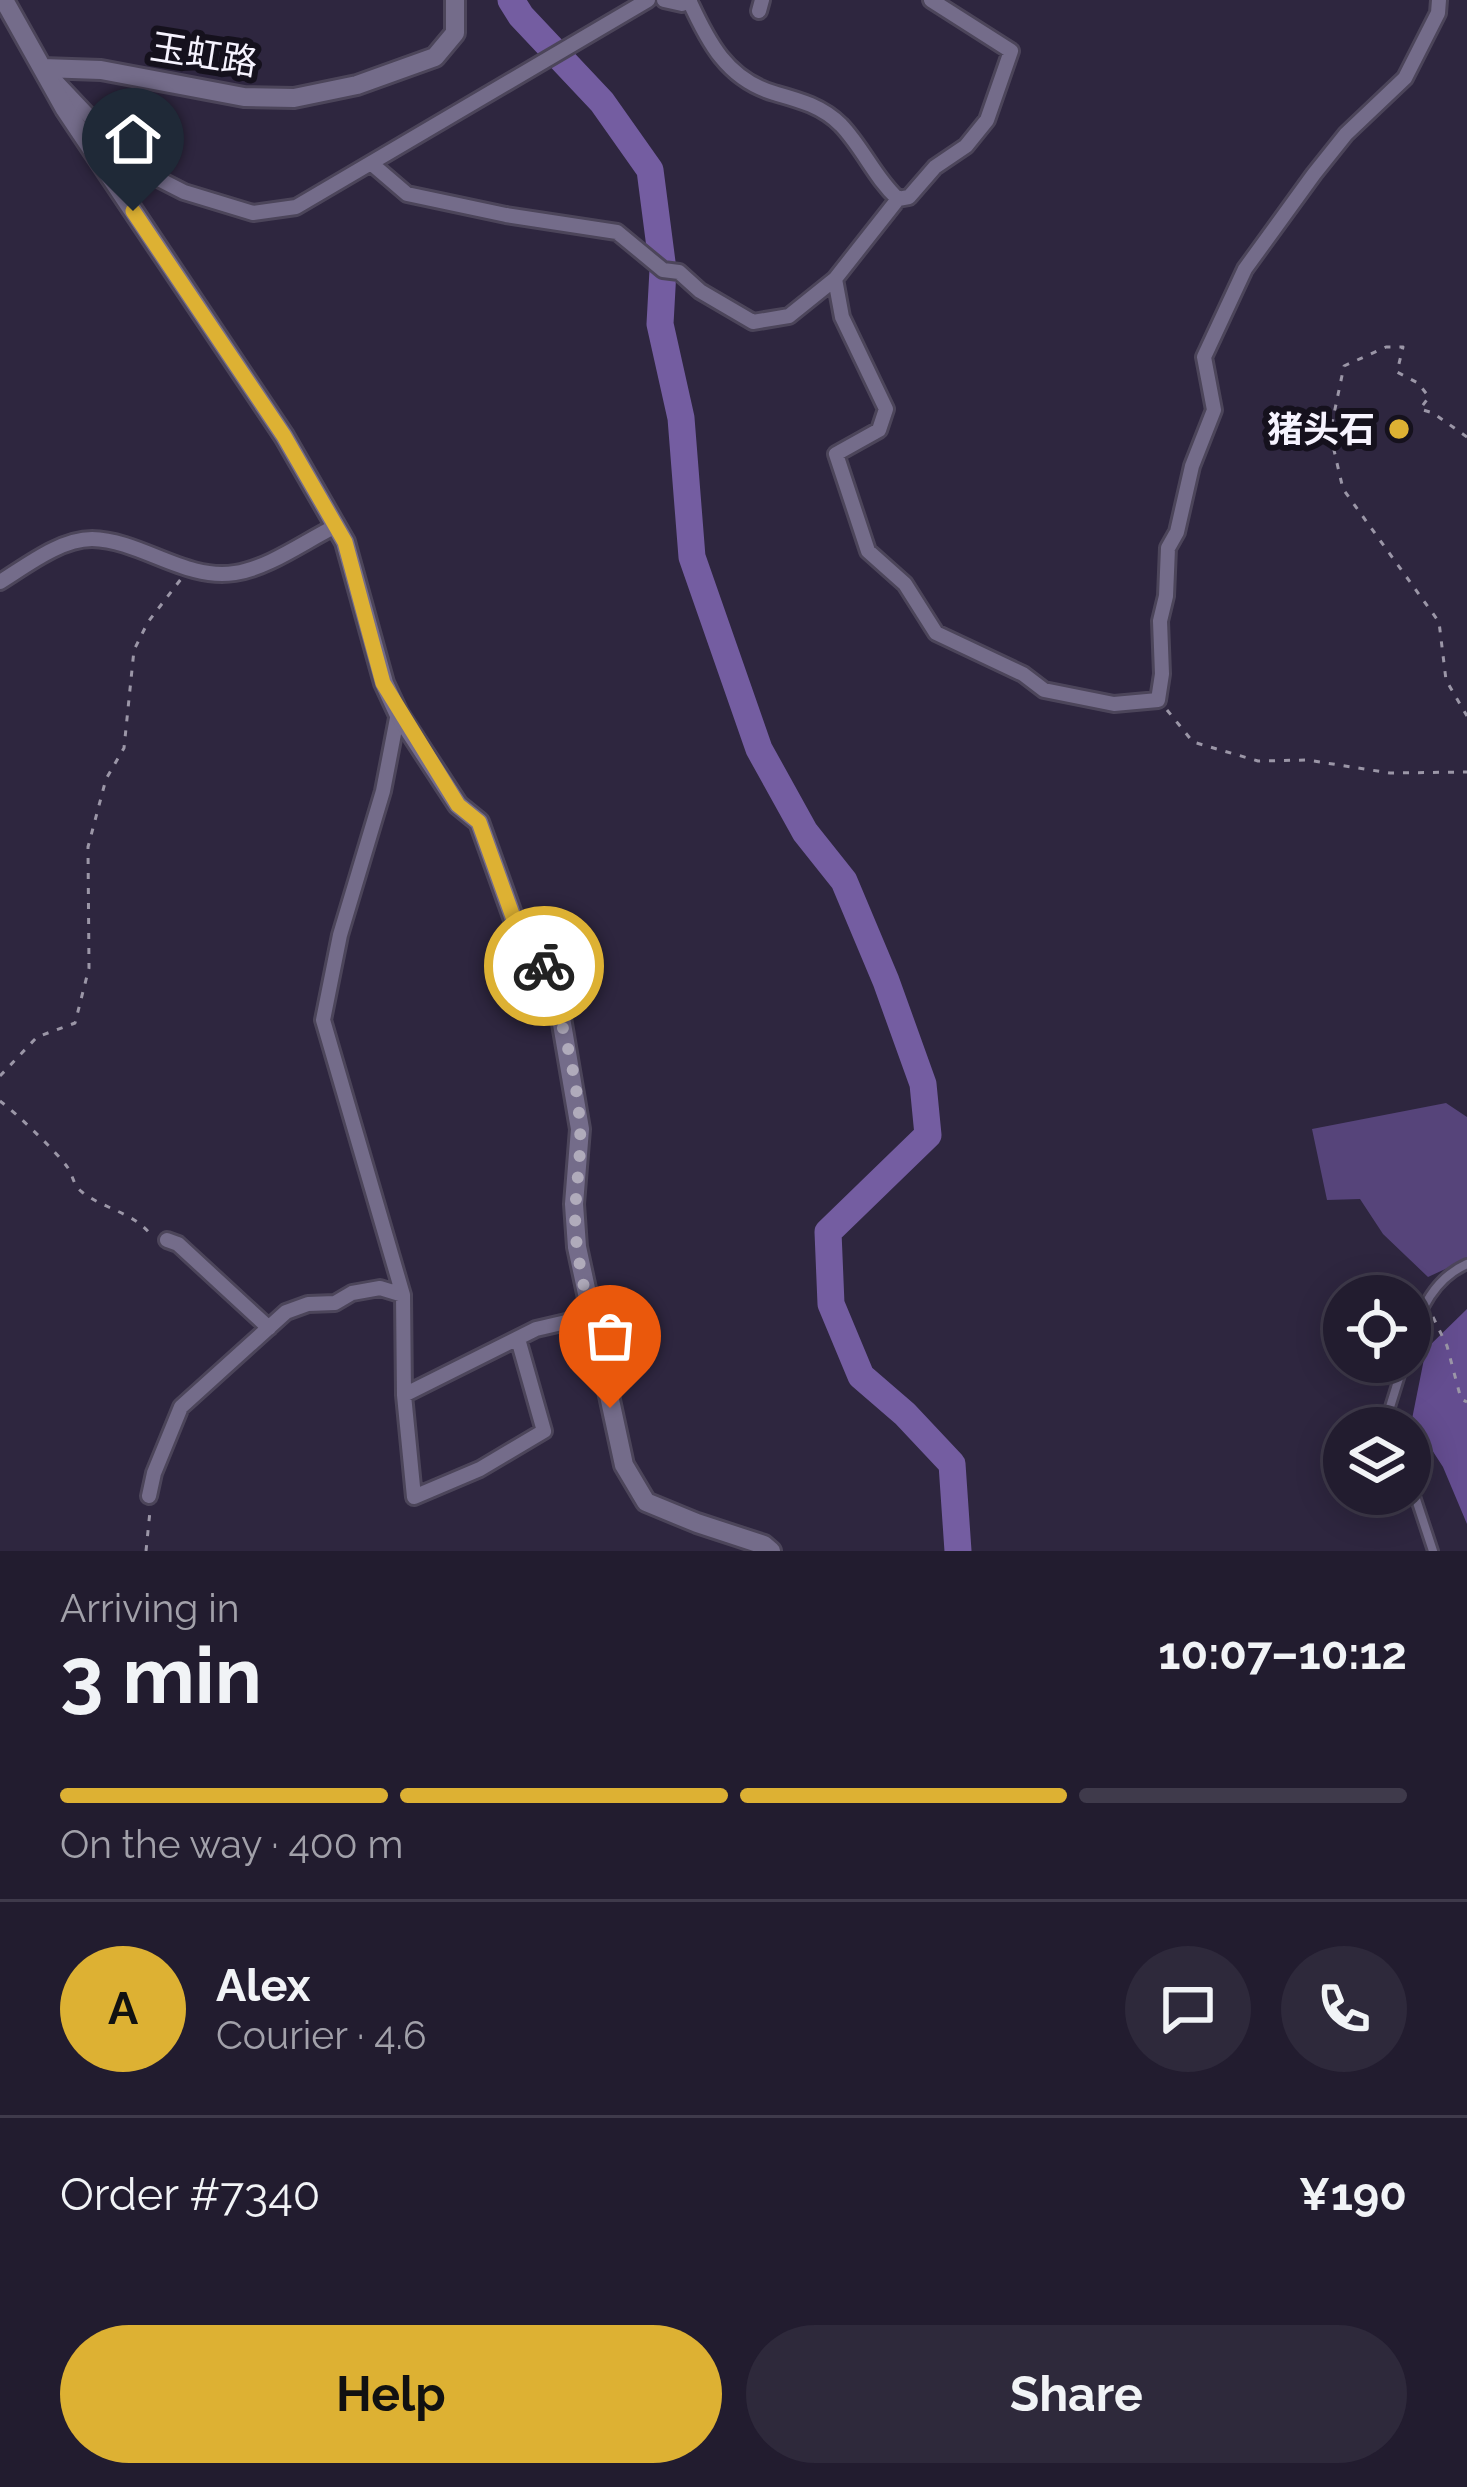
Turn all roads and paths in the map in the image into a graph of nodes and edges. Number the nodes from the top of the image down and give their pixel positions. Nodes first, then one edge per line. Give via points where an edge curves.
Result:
1 (4, 0) edge
2 (648, 0) edge
3 (664, 0) edge
4 (689, 0) edge
5 (931, 0) edge
6 (1438, 0) edge
7 (455, 6) edge
8 (43, 68) junction
9 (372, 164) junction
10 (898, 199) junction
11 (835, 279) junction
12 (1467, 437) edge
13 (336, 526) junction
14 (190, 568) dead end
15 (0, 582) edge
16 (1158, 700) junction
17 (398, 713) junction
18 (1467, 716) edge
19 (1467, 772) edge
20 (0, 1076) edge
21 (0, 1101) edge
22 (167, 1240) joint
23 (1467, 1264) edge
24 (403, 1295) junction
25 (1431, 1295) edge
26 (592, 1316) junction
27 (1431, 1317) edge
28 (269, 1328) junction
29 (518, 1339) junction
30 (404, 1395) junction
31 (1467, 1402) edge
32 (149, 1496) joint
33 (1421, 1515) edge
34 (146, 1551) edge
35 (771, 1551) edge
36 (1433, 1551) edge

1 - 8 street
2 - 9 street
3 - 4 street
4 - 10 street via 726,65 842,126
5 - 10 street via 1011,51 987,120
6 - 16 street via 1405,78 1313,174 1245,269 1204,357 1214,410 1168,548
7 - 8 street, 玉虹路 via 455,33 435,57 294,98
8 - 9 street via 139,169 254,213 296,208
8 - 13 street
9 - 11 street via 406,194 617,232 663,270 679,272 753,322 789,316
10 - 11 street
11 - 16 street via 842,317 886,410 879,430 836,454 868,551 905,584 936,632 1044,690 1114,704
12 - 18 path via 1420,409 1429,398 1397,372 1403,347 1386,346 1344,366 1330,433 1343,489 1438,622 1446,680
13 - 15 street via 238,573 92,539
13 - 17 street
14 - 20 path via 134,650 124,748 106,779 88,847 89,968 75,1023 37,1037
16 - 19 path via 1193,742 1258,761
17 - 24 street via 323,1020
17 - 26 street via 458,805 479,822 517,928 543,963 560,1012 580,1129 577,1247
21 - 22 path via 69,1169 76,1187
22 - 28 street
23 - 25 lane
24 - 28 street via 380,1288 308,1304
24 - 30 street
26 - 29 street
26 - 35 street via 624,1465 646,1502
27 - 31 path
28 - 32 street via 181,1407
29 - 30 street
29 - 30 street via 544,1430 414,1497
32 - 34 path
33 - 36 lane

